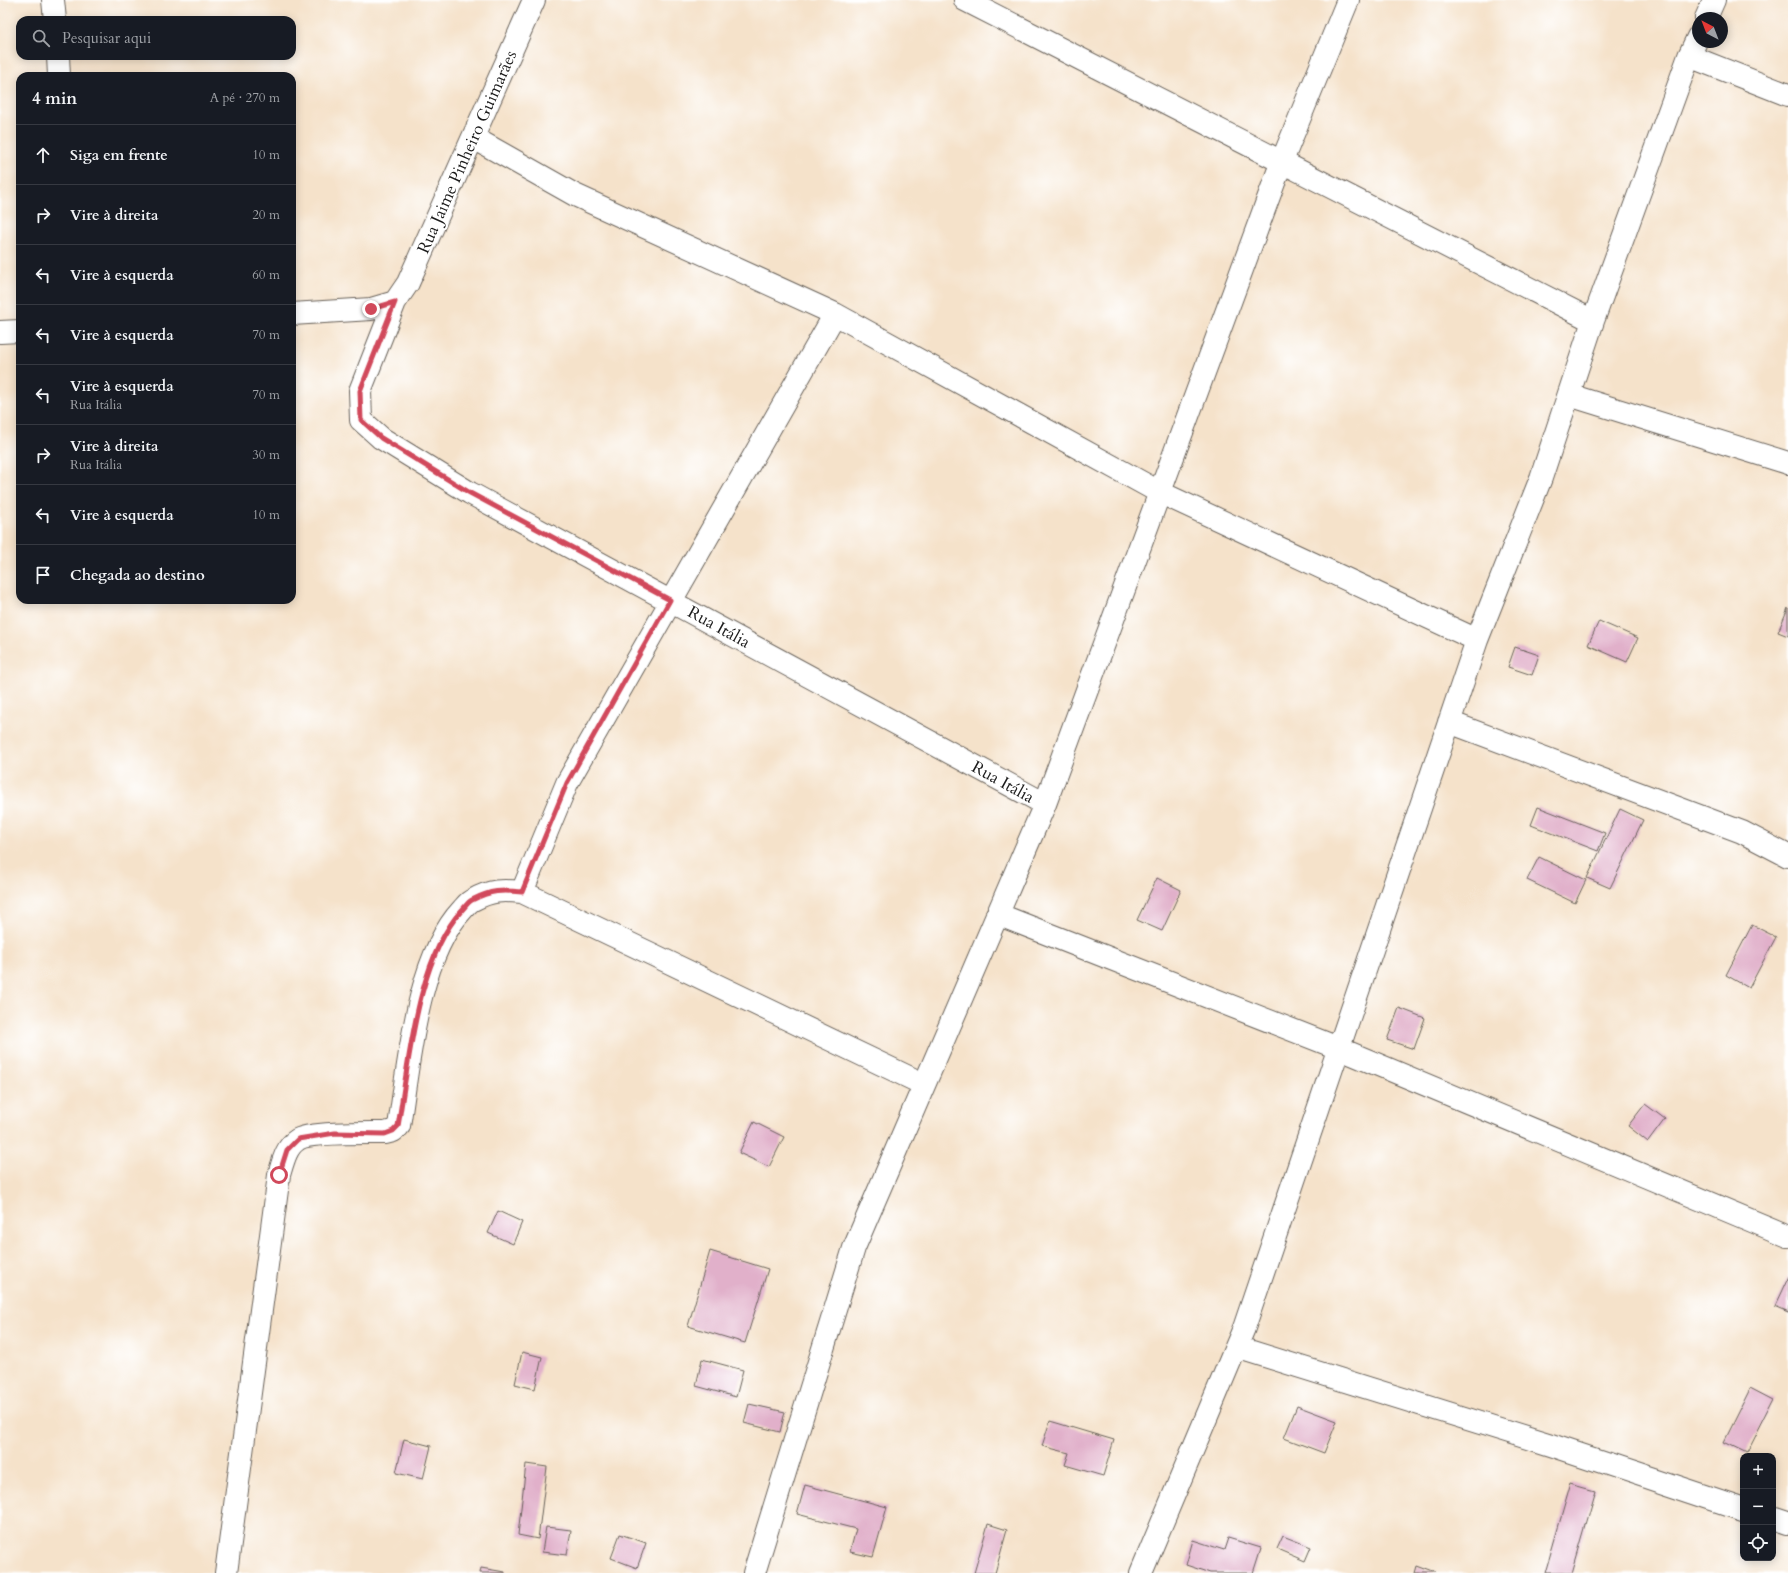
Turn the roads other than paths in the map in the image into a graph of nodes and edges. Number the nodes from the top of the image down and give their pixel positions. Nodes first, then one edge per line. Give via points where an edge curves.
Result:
1 (53, 0) edge
2 (534, 0) edge
3 (965, 0) edge
4 (1348, 0) edge
5 (1714, 0) edge
6 (1709, 12) edge
7 (55, 16) edge
8 (1693, 48) edge
9 (1689, 56) junction
10 (58, 60) edge
11 (59, 72) edge
12 (1788, 95) edge
13 (474, 138) junction
14 (1282, 161) junction
15 (395, 302) junction
16 (296, 314) edge
17 (835, 314) junction
18 (1593, 320) junction
19 (16, 331) edge
20 (0, 332) edge
21 (1569, 395) junction
22 (1788, 463) edge
23 (1159, 492) junction
24 (670, 600) junction
25 (1477, 640) junction
26 (1448, 722) junction
27 (1044, 804) junction
28 (1788, 856) edge
29 (522, 892) junction
30 (997, 914) junction
31 (1338, 1048) junction
32 (923, 1084) junction
33 (1788, 1236) edge
34 (1236, 1347) junction
35 (1740, 1508) edge
36 (1776, 1520) edge
37 (1788, 1524) edge
38 (226, 1573) edge
39 (754, 1573) edge
40 (1141, 1573) edge

1 - 7 street
2 - 13 street, Rua Jaime Pinheiro Guimarães
3 - 14 street
4 - 14 street
5 - 6 street
8 - 9 street
9 - 12 street
9 - 18 street
10 - 11 street
13 - 15 street, Rua Jaime Pinheiro Guimarães via 408,283
13 - 17 street via 575,195
14 - 18 street
14 - 23 street
15 - 16 street via 371,309
15 - 24 street, Rua Itália via 360,391 361,420 381,438 470,493
17 - 23 street
17 - 24 street
18 - 21 street
19 - 20 street
21 - 22 street
21 - 25 street via 1541,478
23 - 25 street
23 - 27 street
24 - 27 street, Rua Itália
24 - 29 street via 567,783
25 - 26 street
26 - 28 street via 1742,832
26 - 31 street
27 - 30 street
29 - 32 street
29 - 38 street via 498,890 471,900 454,918 440,943 420,997 398,1126 385,1134 335,1133 298,1139 287,1150 279,1175
30 - 31 street
30 - 32 street
31 - 33 street
31 - 34 street
32 - 39 street via 854,1248
34 - 35 street via 1551,1445
34 - 40 street
36 - 37 street

